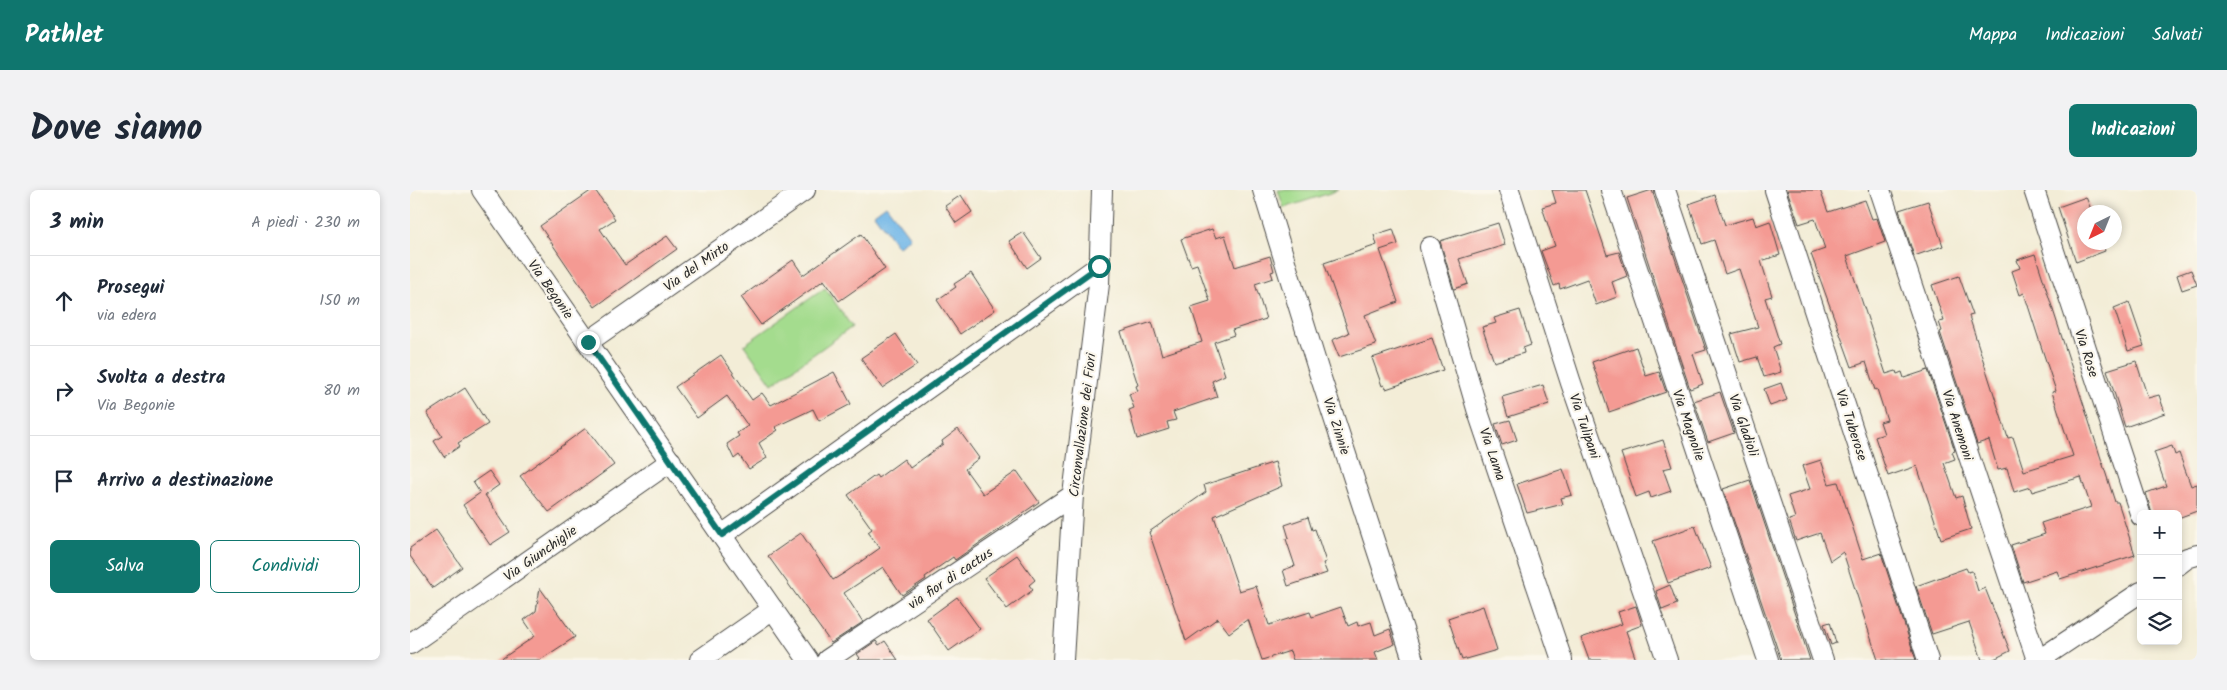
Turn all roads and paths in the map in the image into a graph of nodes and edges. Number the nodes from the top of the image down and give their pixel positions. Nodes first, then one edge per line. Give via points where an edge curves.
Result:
1 (482, 190) edge
2 (805, 190) edge
3 (1102, 190) edge
4 (1263, 190) edge
5 (1509, 190) edge
6 (1611, 190) edge
7 (1665, 190) edge
8 (1775, 190) edge
9 (1880, 190) edge
10 (2034, 190) edge
11 (1430, 247) dead end
12 (1099, 266) junction
13 (588, 342) junction
14 (671, 461) junction
15 (1074, 495) junction
16 (2139, 510) edge
17 (722, 535) junction
18 (2197, 555) edge
19 (2182, 562) edge
20 (2137, 595) edge
21 (773, 610) junction
22 (410, 644) edge
23 (700, 660) edge
24 (808, 660) edge
25 (827, 660) edge
26 (1063, 660) edge
27 (1413, 660) edge
28 (1562, 660) edge
29 (1667, 660) edge
30 (1768, 660) edge
31 (1824, 660) edge
32 (1928, 660) edge
33 (2038, 660) edge

1 - 13 street, Via Begonie
2 - 13 street, Via del Mirto
3 - 12 street, Circonvallazione dei Fiori
4 - 27 street, Via Zinnie
5 - 29 street, Via Tulipani via 1570,384
6 - 30 street, Via Magnolie
7 - 31 street, Via Gladioli
8 - 32 street, Via Tuberose
9 - 33 street, Via Anemoni
10 - 16 street, Via Rose
11 - 28 street, Via Lama via 1477,409
12 - 15 street, Circonvallazione dei Fiori
12 - 17 street
13 - 14 street, Via Begonie
14 - 17 street, Via Begonie
14 - 22 street, Via Giunchiglie
15 - 25 street, via fior di cactus
15 - 26 street, Circonvallazione dei Fiori
17 - 21 street, Via Begonie
18 - 19 street
20 - 33 street
21 - 23 street
21 - 24 street, Via Begonie

